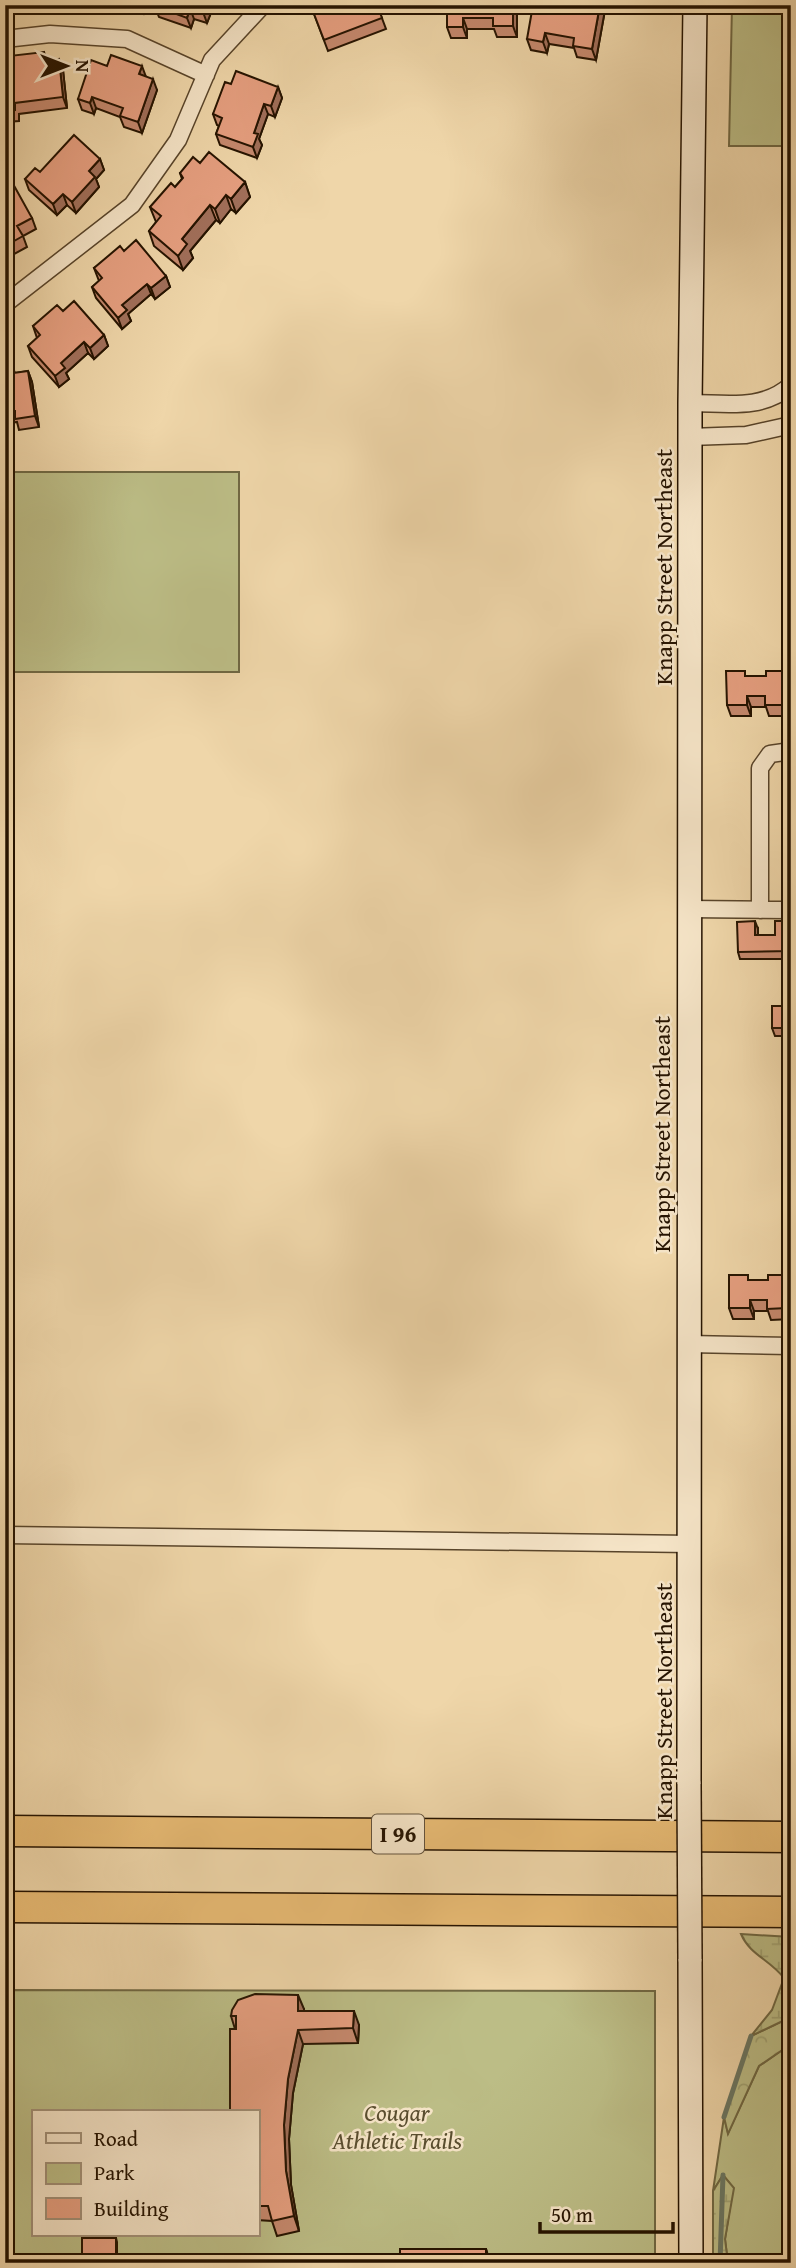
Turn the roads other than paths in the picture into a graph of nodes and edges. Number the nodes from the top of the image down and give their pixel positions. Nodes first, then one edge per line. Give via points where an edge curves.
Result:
1 (263, 5) edge
2 (695, 5) edge
3 (5, 39) edge
4 (206, 75) junction
5 (5, 304) edge
6 (791, 385) edge
7 (690, 403) junction
8 (791, 425) edge
9 (690, 437) junction
10 (791, 751) edge
11 (689, 909) junction
12 (760, 910) junction
13 (791, 910) edge
14 (688, 1344) junction
15 (791, 1346) edge
16 (5, 1535) edge
17 (690, 1544) junction
18 (5, 1831) edge
19 (791, 1837) edge
20 (5, 1907) edge
21 (791, 1912) edge
22 (691, 2263) edge

1 - 4 street via 212,60
2 - 7 main road, Knapp Street Northeast
3 - 4 street via 50,34 127,39
4 - 5 street via 178,140 132,205
6 - 7 street via 756,404
7 - 9 main road, Knapp Street Northeast
8 - 9 street via 746,435
9 - 11 main road, Knapp Street Northeast
10 - 12 street via 769,754 760,768
11 - 12 street
11 - 14 main road, Knapp Street Northeast
12 - 13 street
14 - 15 street
14 - 17 main road, Knapp Street Northeast
16 - 17 street
17 - 22 main road, Knapp Street Northeast, bridge
18 - 19 highway, I 96
20 - 21 highway

